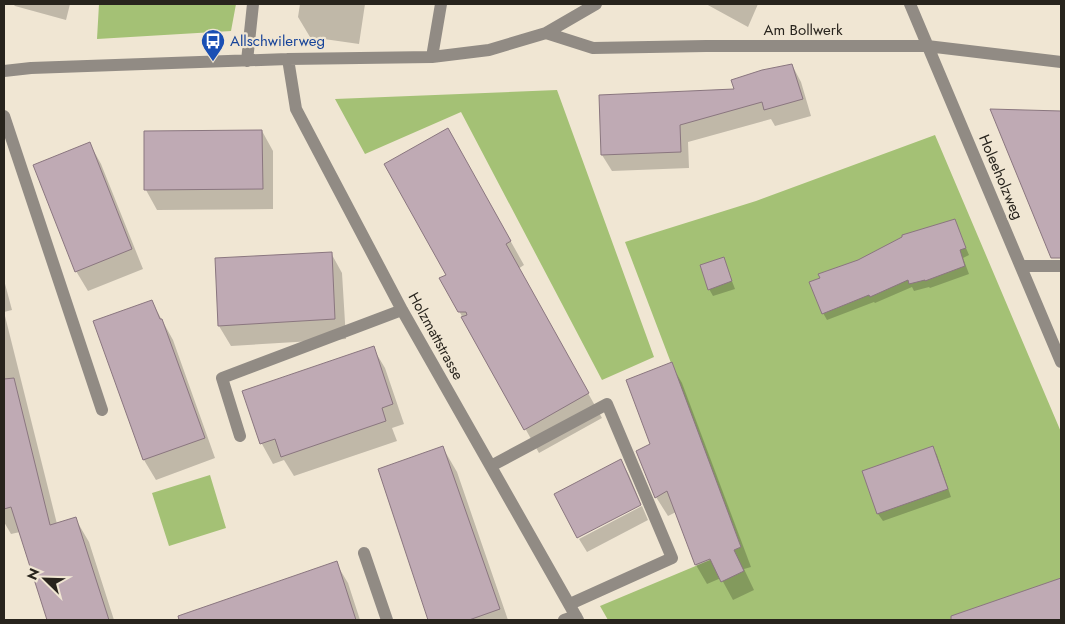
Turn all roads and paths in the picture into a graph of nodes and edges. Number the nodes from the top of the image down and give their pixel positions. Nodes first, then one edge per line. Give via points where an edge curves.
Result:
1 (254, 4) edge
2 (441, 4) edge
3 (596, 4) edge
4 (910, 4) edge
5 (546, 33) junction
6 (926, 46) junction
7 (432, 57) junction
8 (288, 59) junction
9 (246, 61) junction
10 (1061, 62) edge
11 (4, 71) edge
12 (4, 116) edge
13 (1022, 266) junction
14 (1061, 266) edge
15 (402, 310) junction
16 (1061, 362) edge
17 (102, 410) dead end
18 (240, 436) dead end
19 (491, 466) junction
20 (364, 554) dead end
21 (572, 615) edge
22 (388, 620) edge

1 - 9 street
2 - 7 street
3 - 5 street
4 - 6 street, Holeeholzweg
5 - 6 street, Am Bollwerk via 593,48
5 - 7 street via 489,50
6 - 10 street, Am Bollwerk
6 - 13 street, Holeeholzweg
7 - 8 street
8 - 9 street
8 - 15 street, Holzmattstrasse via 296,109
9 - 11 street
12 - 17 street
13 - 14 street
13 - 16 street, Holeeholzweg
15 - 18 street via 222,378
15 - 19 street, Holzmattstrasse
19 - 21 street, Holzmattstrasse
19 - 21 street via 607,404 672,558
20 - 22 street

